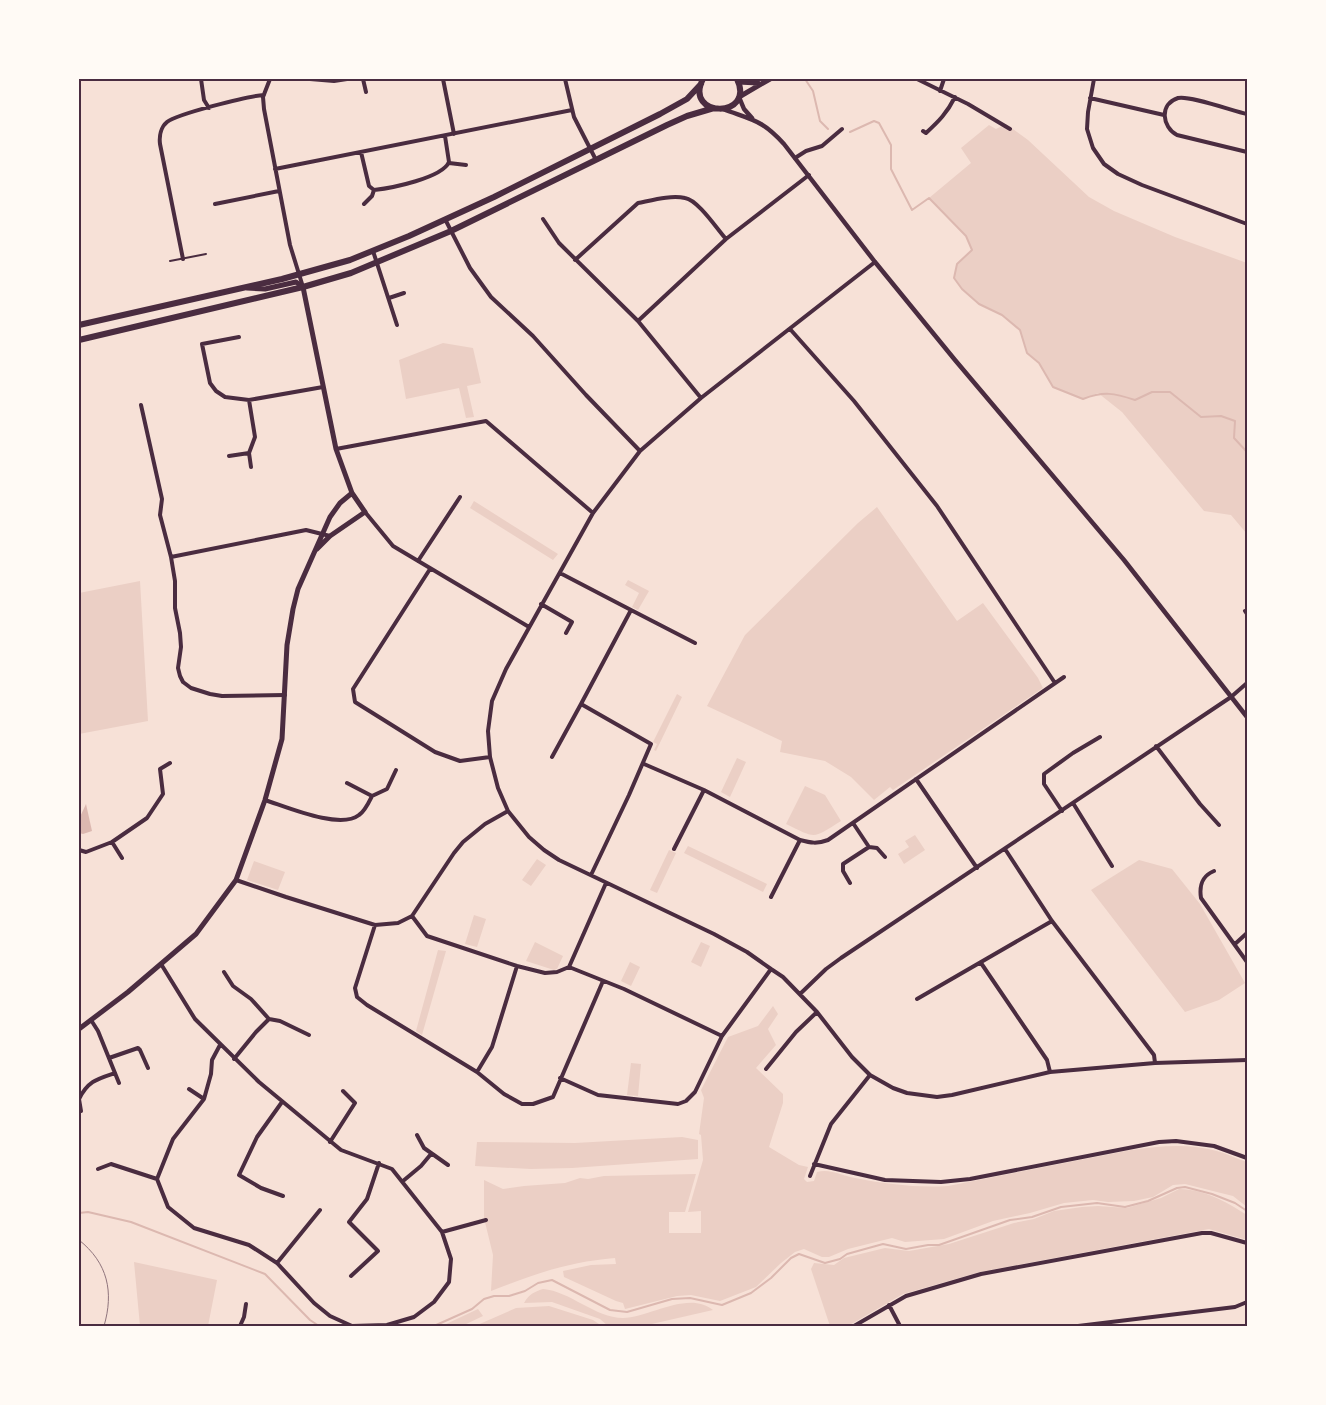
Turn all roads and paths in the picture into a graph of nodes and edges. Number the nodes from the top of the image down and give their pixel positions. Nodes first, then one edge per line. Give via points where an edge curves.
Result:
1 (201, 79) edge
2 (270, 79) edge
3 (310, 79) edge
4 (347, 79) edge
5 (363, 79) edge
6 (443, 79) edge
7 (565, 79) edge
8 (770, 79) edge
9 (917, 79) edge
10 (944, 79) edge
11 (1094, 79) edge
12 (738, 80) edge
13 (702, 81) edge
14 (761, 83) junction
15 (940, 91) junction
16 (366, 92) dead end
17 (264, 95) junction
18 (738, 97) junction
19 (955, 97) junction
20 (1090, 98) junction
21 (209, 108) junction
22 (714, 108) junction
23 (723, 109) junction
24 (572, 110) junction
25 (1247, 114) edge
26 (1164, 115) junction
27 (752, 118) junction
28 (842, 129) dead end
29 (1010, 129) dead end
30 (923, 131) dead end
31 (454, 134) junction
32 (444, 136) junction
33 (591, 148) junction
34 (361, 152) junction
35 (1247, 152) edge
36 (795, 158) junction
37 (596, 160) junction
38 (449, 163) junction
39 (466, 165) dead end
40 (275, 169) junction
41 (809, 175) junction
42 (279, 190) junction
43 (374, 190) junction
44 (216, 204) dead end
45 (364, 204) dead end
46 (445, 219) junction
47 (544, 219) dead end
48 (1247, 224) edge
49 (451, 231) junction
50 (726, 240) junction
51 (373, 251) junction
52 (206, 254) dead end
53 (183, 259) junction
54 (575, 260) junction
55 (170, 261) dead end
56 (875, 262) junction
57 (378, 263) junction
58 (299, 275) junction
59 (303, 287) junction
60 (244, 288) junction
61 (404, 293) dead end
62 (389, 298) junction
63 (638, 321) junction
64 (79, 325) edge
65 (397, 325) dead end
66 (790, 329) junction
67 (239, 337) dead end
68 (79, 340) edge
69 (323, 387) junction
70 (701, 398) junction
71 (249, 400) junction
72 (141, 404) dead end
73 (336, 449) junction
74 (640, 451) junction
75 (249, 453) junction
76 (230, 456) dead end
77 (252, 467) dead end
78 (352, 493) junction
79 (460, 496) dead end
80 (365, 512) junction
81 (593, 513) junction
82 (322, 533) junction
83 (330, 536) junction
84 (316, 550) junction
85 (171, 556) junction
86 (418, 562) junction
87 (430, 569) junction
88 (560, 573) junction
89 (541, 604) junction
90 (631, 610) junction
91 (529, 627) junction
92 (566, 633) dead end
93 (694, 642) dead end
94 (1064, 676) dead end
95 (1055, 683) junction
96 (1247, 684) edge
97 (285, 695) junction
98 (1231, 697) junction
99 (581, 704) junction
100 (1247, 717) edge
101 (1100, 737) dead end
102 (1156, 746) junction
103 (490, 757) junction
104 (552, 757) dead end
105 (170, 762) dead end
106 (644, 764) junction
107 (396, 770) dead end
108 (916, 779) junction
109 (347, 783) dead end
110 (704, 790) junction
111 (372, 796) junction
112 (265, 800) junction
113 (1073, 803) junction
114 (1062, 810) junction
115 (508, 811) junction
116 (853, 823) junction
117 (1219, 825) dead end
118 (800, 840) junction
119 (112, 842) junction
120 (868, 847) junction
121 (674, 849) dead end
122 (1005, 849) junction
123 (79, 850) edge
124 (885, 857) dead end
125 (122, 858) dead end
126 (1112, 866) dead end
127 (976, 868) junction
128 (1214, 871) dead end
129 (591, 875) junction
130 (236, 880) junction
131 (606, 883) junction
132 (850, 883) dead end
133 (771, 897) dead end
134 (412, 916) junction
135 (1052, 921) junction
136 (375, 926) junction
137 (1247, 933) edge
138 (1235, 944) junction
139 (1247, 962) edge
140 (981, 963) junction
141 (161, 964) junction
142 (517, 966) junction
143 (569, 967) junction
144 (771, 968) junction
145 (224, 972) dead end
146 (603, 981) junction
147 (800, 994) junction
148 (917, 999) dead end
149 (817, 1012) junction
150 (269, 1019) junction
151 (91, 1020) junction
152 (79, 1029) edge
153 (309, 1035) dead end
154 (722, 1036) junction
155 (220, 1045) junction
156 (109, 1058) junction
157 (234, 1059) junction
158 (1247, 1060) edge
159 (1155, 1063) junction
160 (148, 1068) dead end
161 (766, 1069) dead end
162 (477, 1072) junction
163 (1050, 1072) junction
164 (115, 1073) junction
165 (870, 1075) junction
166 (560, 1078) junction
167 (120, 1083) dead end
168 (189, 1089) dead end
169 (343, 1091) dead end
170 (204, 1099) junction
171 (282, 1102) junction
172 (82, 1111) dead end
173 (417, 1135) dead end
174 (330, 1142) junction
175 (431, 1154) junction
176 (1247, 1158) edge
177 (379, 1163) junction
178 (814, 1164) junction
179 (448, 1165) dead end
180 (98, 1169) dead end
181 (810, 1176) dead end
182 (157, 1179) junction
183 (403, 1181) junction
184 (283, 1196) dead end
185 (320, 1210) dead end
186 (486, 1220) dead end
187 (442, 1232) junction
188 (1247, 1243) edge
189 (278, 1262) junction
190 (351, 1276) dead end
191 (1247, 1302) edge
192 (246, 1304) dead end
193 (889, 1306) junction
194 (240, 1326) edge
195 (854, 1326) edge
196 (900, 1326) edge
197 (1078, 1326) edge

1 - 21 street via 204,100
2 - 17 street
3 - 4 street
5 - 16 street
6 - 31 street
7 - 24 street
8 - 14 main road
9 - 15 street
10 - 15 street
11 - 20 street
12 - 14 main road
12 - 18 highway
13 - 22 highway via 702,97
13 - 33 highway via 681,103
14 - 18 main road
15 - 19 street
17 - 21 street
17 - 40 street
18 - 23 highway
18 - 27 street
19 - 29 street
19 - 30 street via 948,112 926,133
20 - 26 street
20 - 48 street via 1087,116 1089,136 1096,154 1109,168 1142,185
21 - 53 street via 168,122 162,127 159,138
22 - 23 highway
22 - 37 highway via 688,116
23 - 27 street
24 - 31 street
24 - 33 street
25 - 26 street via 1183,97 1171,102
26 - 35 street via 1168,128 1177,135
27 - 36 street via 771,130
28 - 36 street via 822,146
31 - 32 street
32 - 34 street
32 - 38 street
33 - 37 street
33 - 46 highway
34 - 40 street
34 - 43 street via 367,184
36 - 41 street
37 - 49 highway
38 - 39 street
38 - 43 street via 418,181
40 - 42 street
41 - 50 street
41 - 56 street
42 - 44 street
42 - 58 street
43 - 45 street
46 - 49 street
46 - 51 highway
47 - 54 street via 559,243
49 - 57 highway
49 - 74 street via 470,268 491,296 533,336
50 - 54 street via 697,205 687,198 651,200 638,203
50 - 63 street
51 - 57 street
51 - 58 highway
52 - 53 lane
53 - 55 lane
54 - 63 street
56 - 66 street
56 - 98 street via 1124,560
57 - 59 highway
57 - 62 street
58 - 59 street
58 - 60 highway
59 - 60 main road via 296,282 265,289
59 - 68 highway
59 - 69 main road
60 - 64 highway
61 - 62 street
62 - 65 street
63 - 70 street
66 - 70 street
66 - 95 street via 854,401 937,506
67 - 71 street via 202,344 210,383 216,391 225,397
69 - 71 street
69 - 73 main road
70 - 74 street
71 - 75 street via 255,437
72 - 85 street via 162,499 160,515
73 - 78 main road
73 - 81 street via 486,421
74 - 81 street
75 - 76 street
75 - 77 street
78 - 80 main road
78 - 82 main road via 340,503
79 - 86 street
80 - 83 main road
80 - 86 street via 393,546
81 - 88 street
82 - 83 street
82 - 84 main road
82 - 85 street via 306,530
83 - 84 main road
84 - 97 main road via 293,609 287,645
85 - 97 street via 180,640 178,668 183,682 191,688 222,696
86 - 87 street
87 - 91 street
87 - 103 street via 354,689 355,702 435,752 460,761
88 - 89 street
88 - 90 street
89 - 91 street
89 - 92 street via 572,622
90 - 93 street
90 - 99 street
91 - 103 street via 492,702 488,731
94 - 95 street
95 - 108 street
96 - 98 street
97 - 112 main road via 282,739
98 - 100 street
98 - 102 street
99 - 104 street
99 - 106 street via 651,744
101 - 114 street via 1044,774 1044,784
102 - 113 street
102 - 117 street
103 - 115 street
105 - 119 street via 160,768 163,794 147,818
106 - 110 street
106 - 129 street
107 - 111 street via 387,789
108 - 116 street
108 - 127 street
109 - 111 street
110 - 118 street
110 - 121 street
111 - 112 street via 359,816 343,821
112 - 130 main road
113 - 114 street
113 - 126 street
114 - 122 street
115 - 129 street via 544,850
115 - 134 street via 485,824 458,848
116 - 118 street via 820,843
116 - 120 street
118 - 133 street
119 - 123 street via 86,852
119 - 125 street
120 - 124 street via 877,848
120 - 132 street via 843,864 843,872
122 - 127 street
122 - 135 street
127 - 147 street via 826,968
128 - 138 street via 1202,880 1199,887 1201,898
129 - 131 street
130 - 136 street
130 - 141 main road via 196,934
131 - 143 street
131 - 144 street via 714,934
134 - 136 street via 398,923
134 - 142 street via 427,936
135 - 140 street
135 - 159 street via 1154,1055
136 - 162 street via 355,988 357,997
137 - 138 street
138 - 139 street
140 - 148 street
140 - 163 street via 1047,1060
141 - 151 main road
141 - 155 street via 195,1020
142 - 143 street via 545,973
142 - 162 street via 492,1047
143 - 146 street
144 - 147 street
144 - 154 street
145 - 150 street via 233,986 251,999
146 - 154 street
146 - 166 street
147 - 149 street
149 - 161 street
149 - 165 street
150 - 153 street
150 - 157 street
151 - 152 main road
151 - 156 street
154 - 166 street via 695,1092 686,1102 678,1104 598,1095
155 - 157 street
155 - 170 street via 212,1060
156 - 160 street via 138,1048
156 - 164 street
157 - 171 street
158 - 159 street
159 - 163 street
162 - 166 street via 522,1104 553,1097
163 - 165 street via 937,1097 907,1093
164 - 167 street
164 - 172 street via 86,1086 79,1099
165 - 178 street via 831,1124
168 - 170 street
169 - 174 street via 355,1103
170 - 182 street via 173,1139
171 - 174 street
171 - 184 street via 256,1138 239,1175
173 - 175 street
174 - 177 street via 341,1150
175 - 179 street
175 - 183 street
176 - 178 street via 1214,1146 1159,1142 941,1182 885,1180
177 - 183 street via 392,1169
177 - 190 street via 367,1199 349,1222 378,1251
178 - 181 street
180 - 182 street via 111,1164
182 - 189 street via 168,1207 194,1228 249,1245
183 - 187 street
185 - 189 street
186 - 187 street
187 - 189 street via 451,1259 449,1282 434,1302 414,1317 387,1325 352,1326 330,1316 314,1303
188 - 193 street via 1202,1233 981,1274 906,1296
191 - 197 street via 1235,1307
192 - 194 street
193 - 195 street
193 - 196 street

